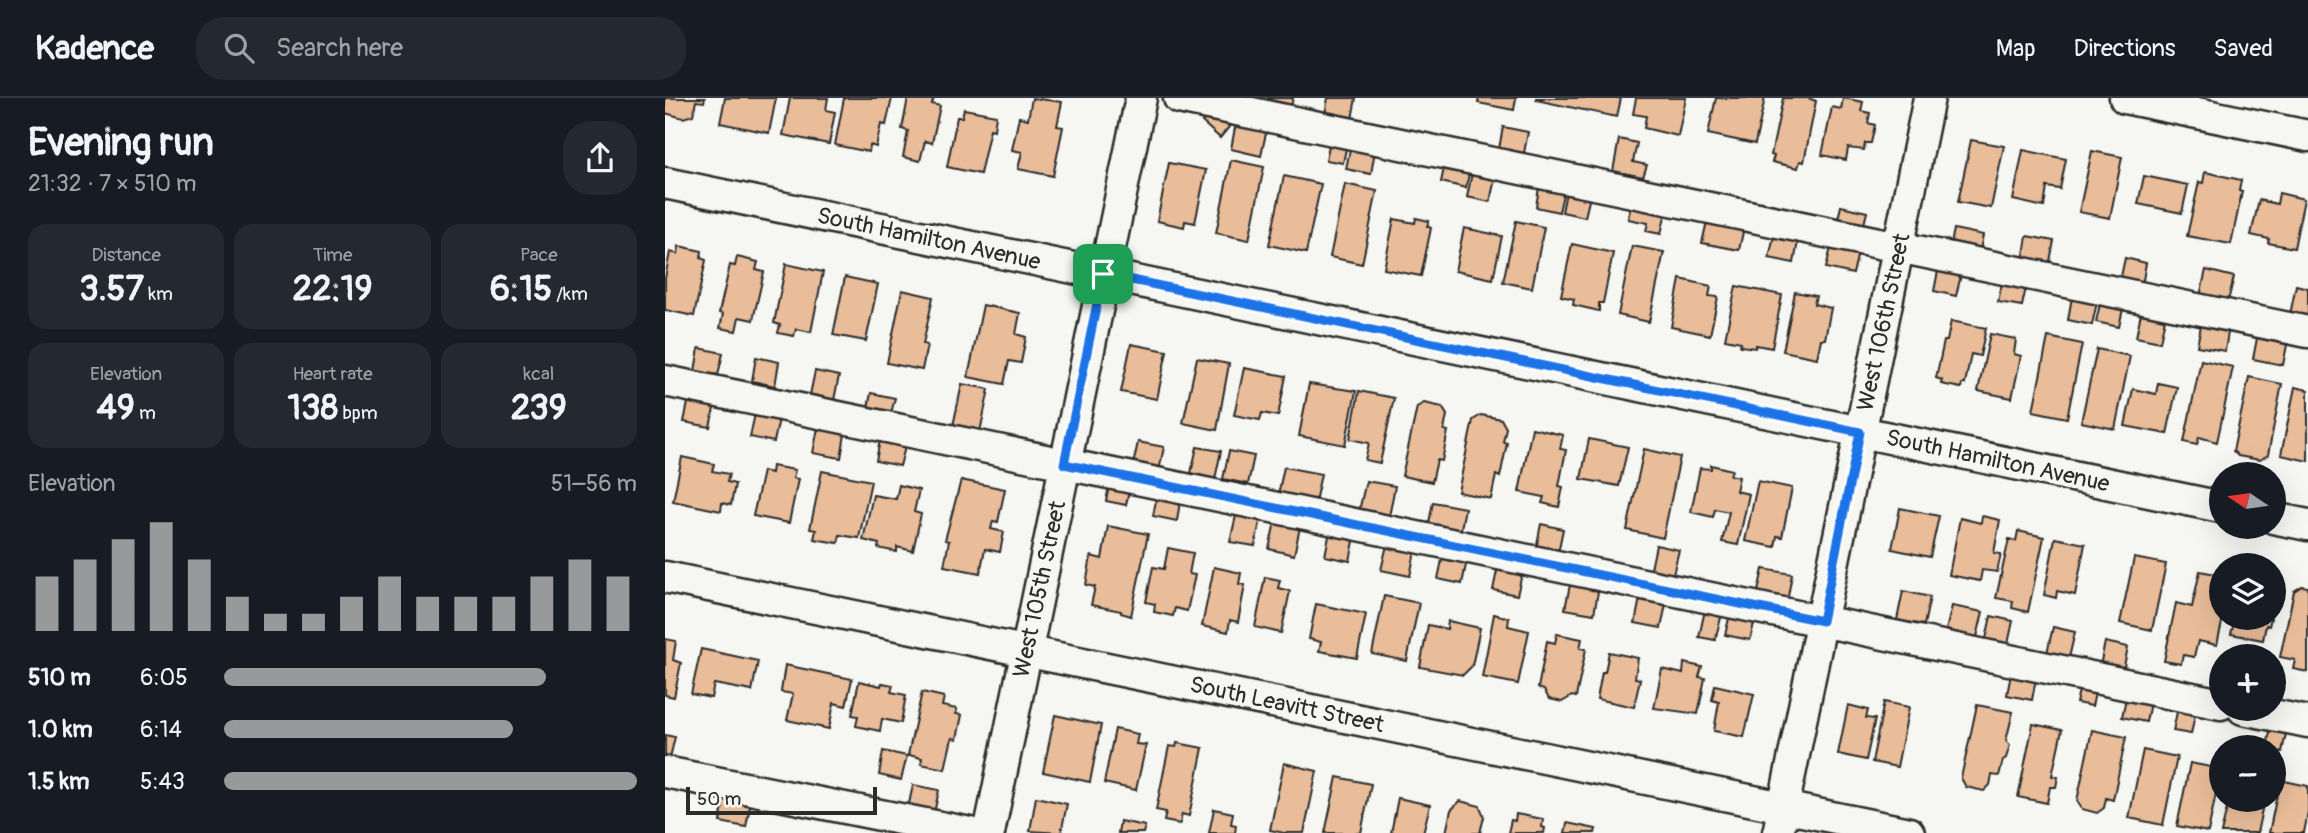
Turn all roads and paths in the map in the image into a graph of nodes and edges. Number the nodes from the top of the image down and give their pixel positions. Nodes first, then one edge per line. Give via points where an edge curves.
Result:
1 (1141, 98) edge
2 (1179, 98) edge
3 (1929, 98) edge
4 (2125, 98) edge
5 (2308, 136) edge
6 (665, 183) edge
7 (1898, 247) junction
8 (1103, 274) junction
9 (2308, 332) edge
10 (665, 381) edge
11 (1860, 432) junction
12 (1064, 464) junction
13 (2209, 505) edge
14 (2286, 520) edge
15 (2308, 525) edge
16 (665, 577) edge
17 (1822, 621) junction
18 (1026, 650) junction
19 (2209, 702) edge
20 (2286, 718) edge
21 (2308, 722) edge
22 (665, 772) edge
23 (1780, 820) edge
24 (969, 833) edge
25 (989, 833) edge
26 (1909, 833) edge

1 - 8 street, West 105th Street
2 - 7 street
3 - 7 street, West 106th Street
4 - 5 street
6 - 8 street, South Hamilton Avenue
7 - 9 street
7 - 11 street, West 106th Street
8 - 11 street, South Hamilton Avenue
8 - 12 street, West 105th Street
10 - 12 street
11 - 13 street, South Hamilton Avenue
11 - 17 street, West 106th Street
12 - 17 street
12 - 18 street, West 105th Street
14 - 15 street
16 - 18 street, South Leavitt Street
17 - 19 street
17 - 23 street, West 106th Street
18 - 23 street, South Leavitt Street
18 - 25 street, West 105th Street
20 - 21 street
22 - 24 street
23 - 26 street, South Leavitt Street

